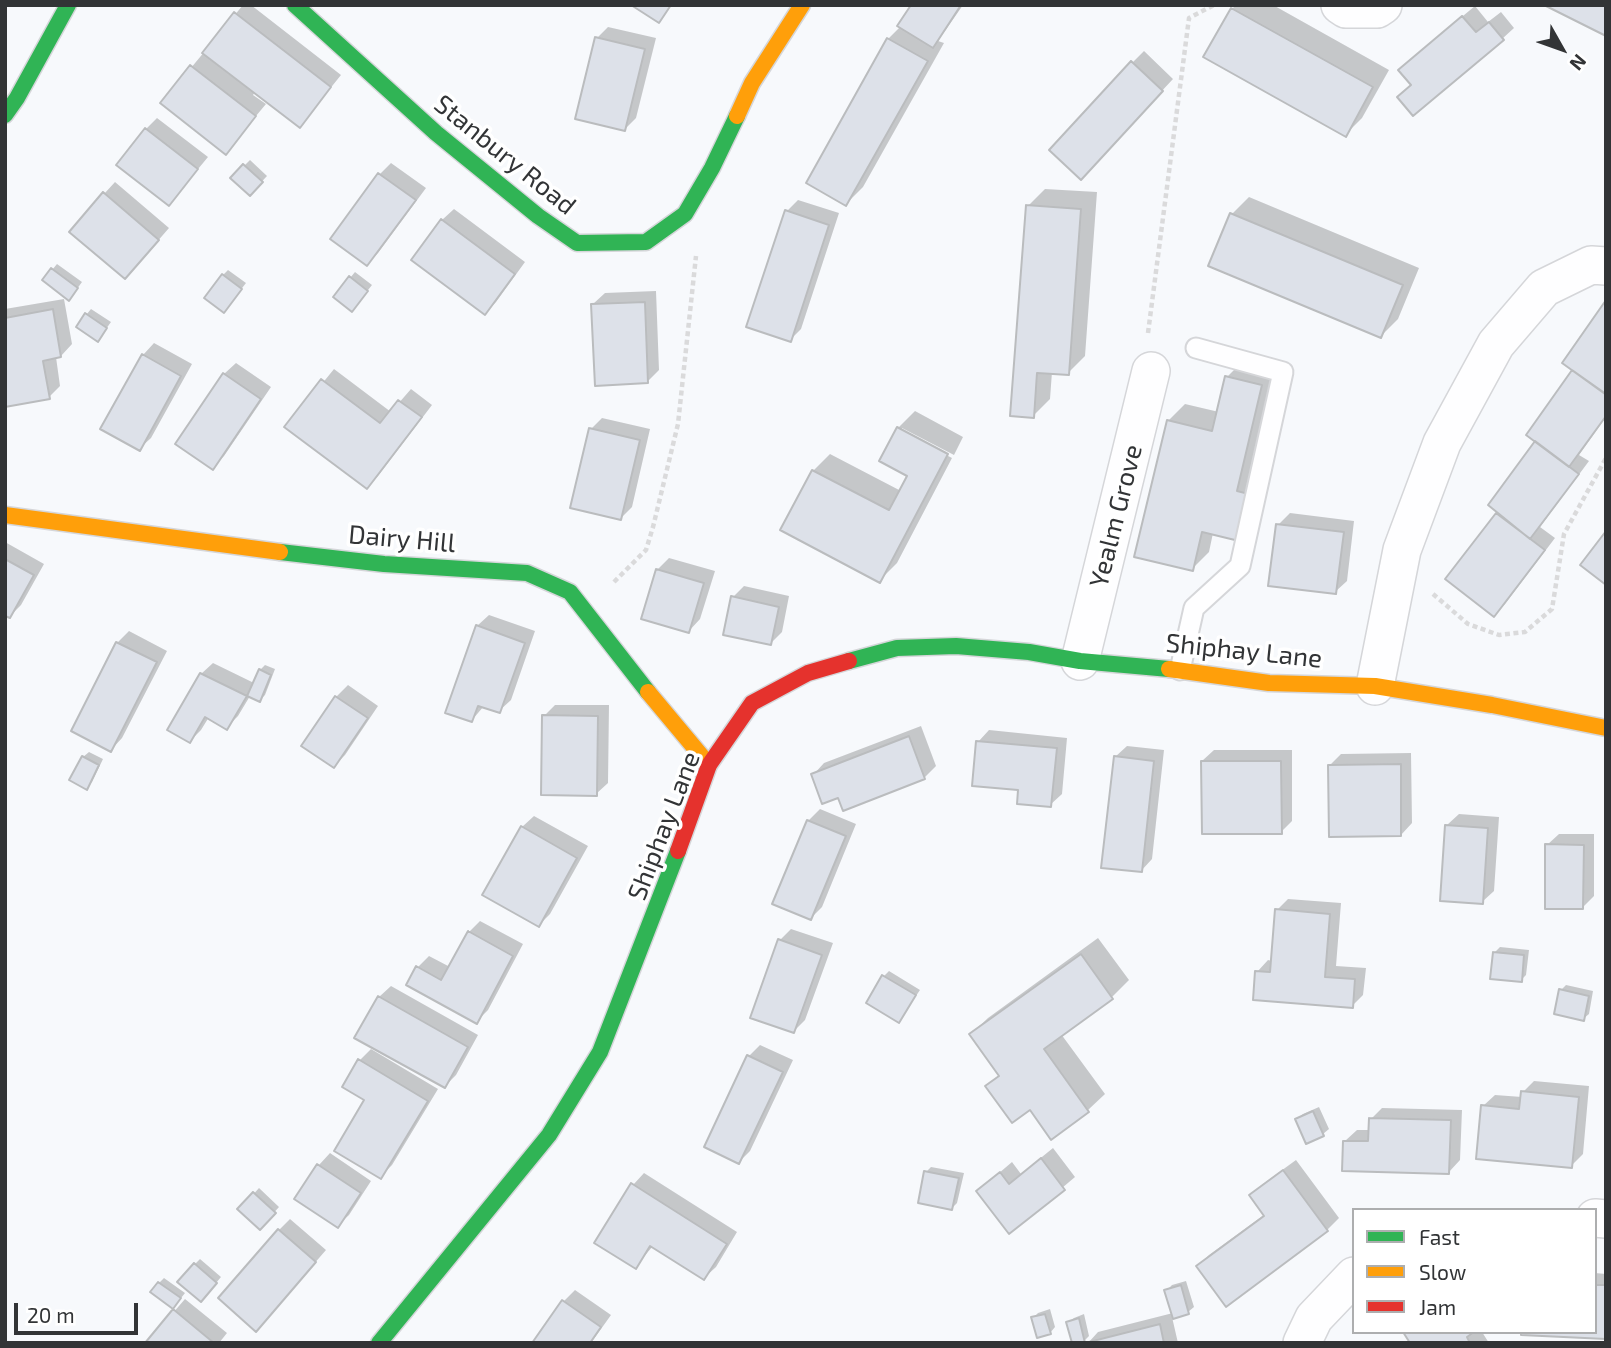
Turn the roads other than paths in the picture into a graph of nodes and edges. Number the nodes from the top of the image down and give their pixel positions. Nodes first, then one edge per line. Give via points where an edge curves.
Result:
1 (68, 5) edge
2 (295, 5) edge
3 (802, 5) edge
4 (1340, 5) edge
5 (1383, 5) edge
6 (5, 115) edge
7 (1606, 266) edge
8 (1196, 348) dead end
9 (1151, 371) road end
10 (5, 515) edge
11 (1080, 661) junction
12 (1180, 670) junction
13 (1375, 687) junction
14 (1606, 728) edge
15 (709, 765) junction
16 (1352, 1278) edge
17 (379, 1343) edge
18 (1302, 1343) edge

1 - 6 street
2 - 3 street, Stanbury Road via 436,133 577,243 646,242 685,214 752,83
4 - 5 street via 1377,9
7 - 13 street via 1591,265 1544,288 1496,344 1442,443 1402,550
8 - 12 lane via 1283,372 1240,566 1194,608
9 - 11 street, Yealm Grove
10 - 15 street, Dairy Hill via 372,563 527,573 570,592
11 - 12 street, Shiphay Lane
11 - 15 street, Shiphay Lane via 956,646 897,649 851,660 808,673 752,703
12 - 13 street, Shiphay Lane via 1269,683
13 - 14 street, Shiphay Lane
15 - 17 street, Shiphay Lane via 600,1052 549,1135
16 - 18 street via 1314,1318

